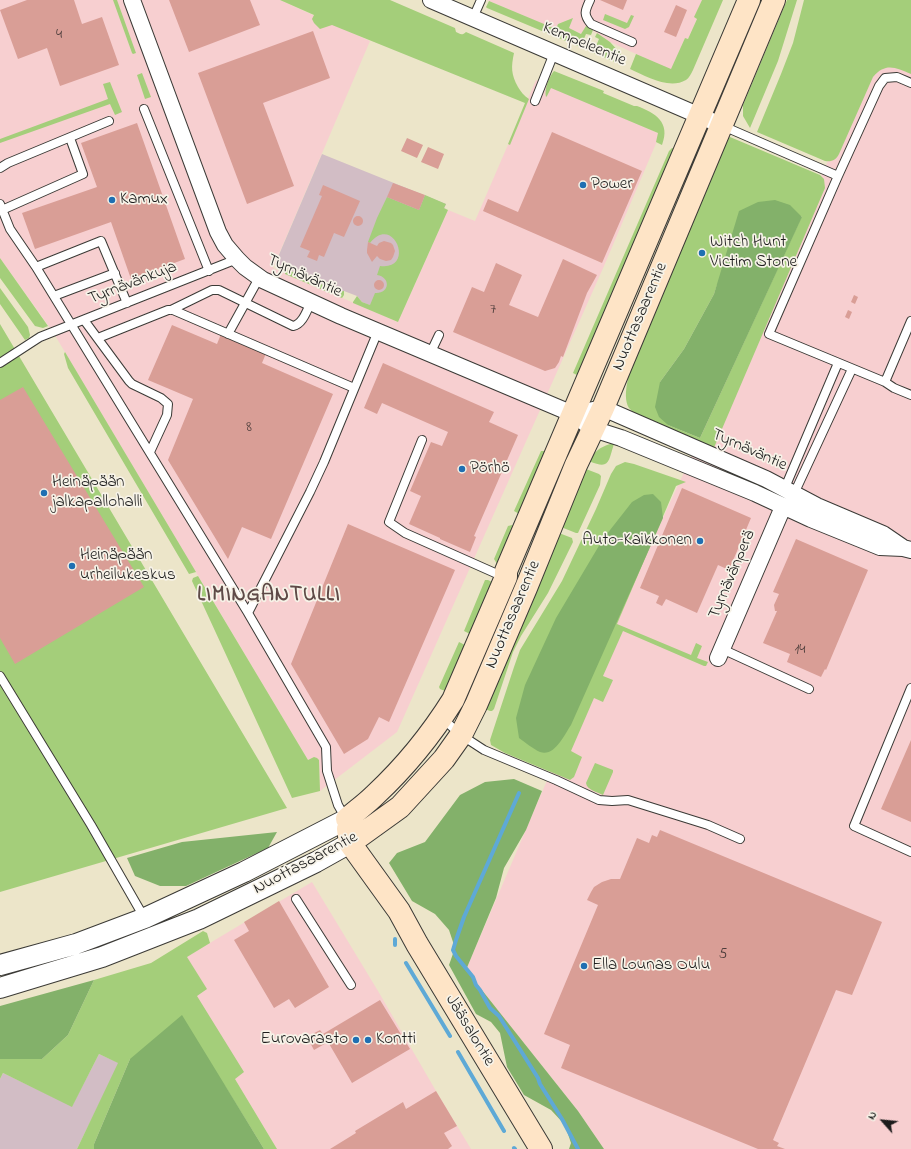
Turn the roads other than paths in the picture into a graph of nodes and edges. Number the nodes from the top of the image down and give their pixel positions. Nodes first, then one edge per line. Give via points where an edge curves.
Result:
1 (132, 0) edge
2 (431, 0) edge
3 (480, 0) edge
4 (590, 0) edge
5 (750, 0) edge
6 (774, 0) edge
7 (473, 18) junction
8 (632, 42) dead end
9 (554, 53) junction
10 (911, 83) edge
11 (535, 101) dead end
12 (144, 108) dead end
13 (700, 116) junction
14 (109, 122) dead end
15 (721, 125) junction
16 (70, 138) junction
17 (0, 168) edge
18 (838, 176) junction
19 (1, 207) edge
20 (237, 259) junction
21 (36, 267) junction
22 (209, 270) junction
23 (115, 273) junction
24 (258, 278) junction
25 (54, 296) junction
26 (127, 302) junction
27 (311, 302) junction
28 (245, 303) junction
29 (171, 310) junction
30 (84, 320) junction
31 (911, 321) edge
32 (71, 325) junction
33 (378, 331) junction
34 (228, 334) junction
35 (439, 335) dead end
36 (98, 338) junction
37 (430, 354) junction
38 (0, 363) edge
39 (838, 363) junction
40 (852, 369) junction
41 (885, 382) junction
42 (354, 388) junction
43 (911, 395) edge
44 (603, 408) junction
45 (573, 414) junction
46 (593, 429) junction
47 (422, 440) dead end
48 (150, 452) junction
49 (790, 491) junction
50 (783, 507) junction
51 (907, 549) edge
52 (506, 578) junction
53 (248, 613) junction
54 (720, 654) joint
55 (0, 676) edge
56 (911, 688) edge
57 (809, 689) dead end
58 (442, 718) junction
59 (461, 735) junction
60 (347, 819) junction
61 (357, 838) junction
62 (740, 839) dead end
63 (911, 852) edge
64 (296, 899) dead end
65 (151, 928) junction
66 (0, 964) edge
67 (352, 984) dead end
68 (0, 988) edge
69 (541, 1149) edge

1 - 20 street, Tyrnäväntie via 212,219 225,245
2 - 7 street, Kempeleentie
3 - 7 lane
4 - 8 lane via 586,8 586,18 591,24
5 - 13 main road, Nuottasaarentie
6 - 15 main road, Nuottasaarentie
7 - 9 street, Kempeleentie
9 - 11 lane
9 - 13 street, Kempeleentie
10 - 18 lane via 898,77 885,78
12 - 22 lane
13 - 15 street, Kempeleentie
13 - 45 main road, Nuottasaarentie
14 - 16 lane
15 - 18 lane
15 - 44 main road, Nuottasaarentie
16 - 17 lane
16 - 19 lane via 83,174
18 - 39 lane via 769,334
19 - 21 lane via 10,229
20 - 22 lane, Tyrnävänkuja
20 - 24 street, Tyrnäväntie
21 - 23 lane via 101,241
21 - 25 lane
22 - 26 lane, Tyrnävänkuja
23 - 25 lane
23 - 26 lane
24 - 27 street, Tyrnäväntie
24 - 28 lane
25 - 32 lane
26 - 30 lane, Tyrnävänkuja
27 - 28 lane via 296,326
27 - 33 street, Tyrnäväntie
28 - 29 lane via 222,291 212,290
28 - 34 lane
29 - 34 lane
29 - 36 lane
30 - 32 lane, Tyrnävänkuja
30 - 36 lane
31 - 41 lane
32 - 38 lane, Tyrnävänkuja via 40,337
32 - 48 lane
33 - 37 street, Tyrnäväntie
33 - 42 lane
34 - 42 lane
35 - 37 lane
36 - 48 lane via 128,381 168,404 167,415
37 - 45 street, Tyrnäväntie
39 - 40 lane
39 - 49 lane
40 - 41 lane
40 - 49 lane
41 - 43 lane
42 - 53 lane via 310,492
44 - 45 street
44 - 46 main road, Nuottasaarentie
44 - 49 street, Tyrnäväntie
45 - 46 street, Tyrnäväntie
45 - 52 main road, Nuottasaarentie via 506,571
46 - 50 street, Tyrnäväntie via 748,490
46 - 59 main road, Nuottasaarentie
47 - 52 lane via 389,522 405,533
48 - 53 lane
49 - 50 lane
49 - 50 lane
49 - 51 street, Tyrnäväntie via 817,506 882,534
50 - 51 street, Tyrnäväntie via 880,547
50 - 54 street, Tyrnävänperä
52 - 58 main road, Nuottasaarentie via 455,695
53 - 60 lane via 326,747 327,770 338,805
54 - 57 lane
55 - 65 lane
56 - 63 lane via 854,826
58 - 59 lane
58 - 60 main road, Nuottasaarentie via 403,767
59 - 61 main road, Nuottasaarentie via 444,760 400,807
59 - 62 lane via 484,750 599,800 628,800 708,825
60 - 61 main road, Jääsalontie
60 - 65 street, Nuottasaarentie via 244,872
61 - 65 street, Nuottasaarentie via 316,862 199,919
61 - 69 main road, Jääsalontie via 417,944
64 - 67 lane
65 - 66 street, Nuottasaarentie
65 - 68 street, Nuottasaarentie via 102,957

